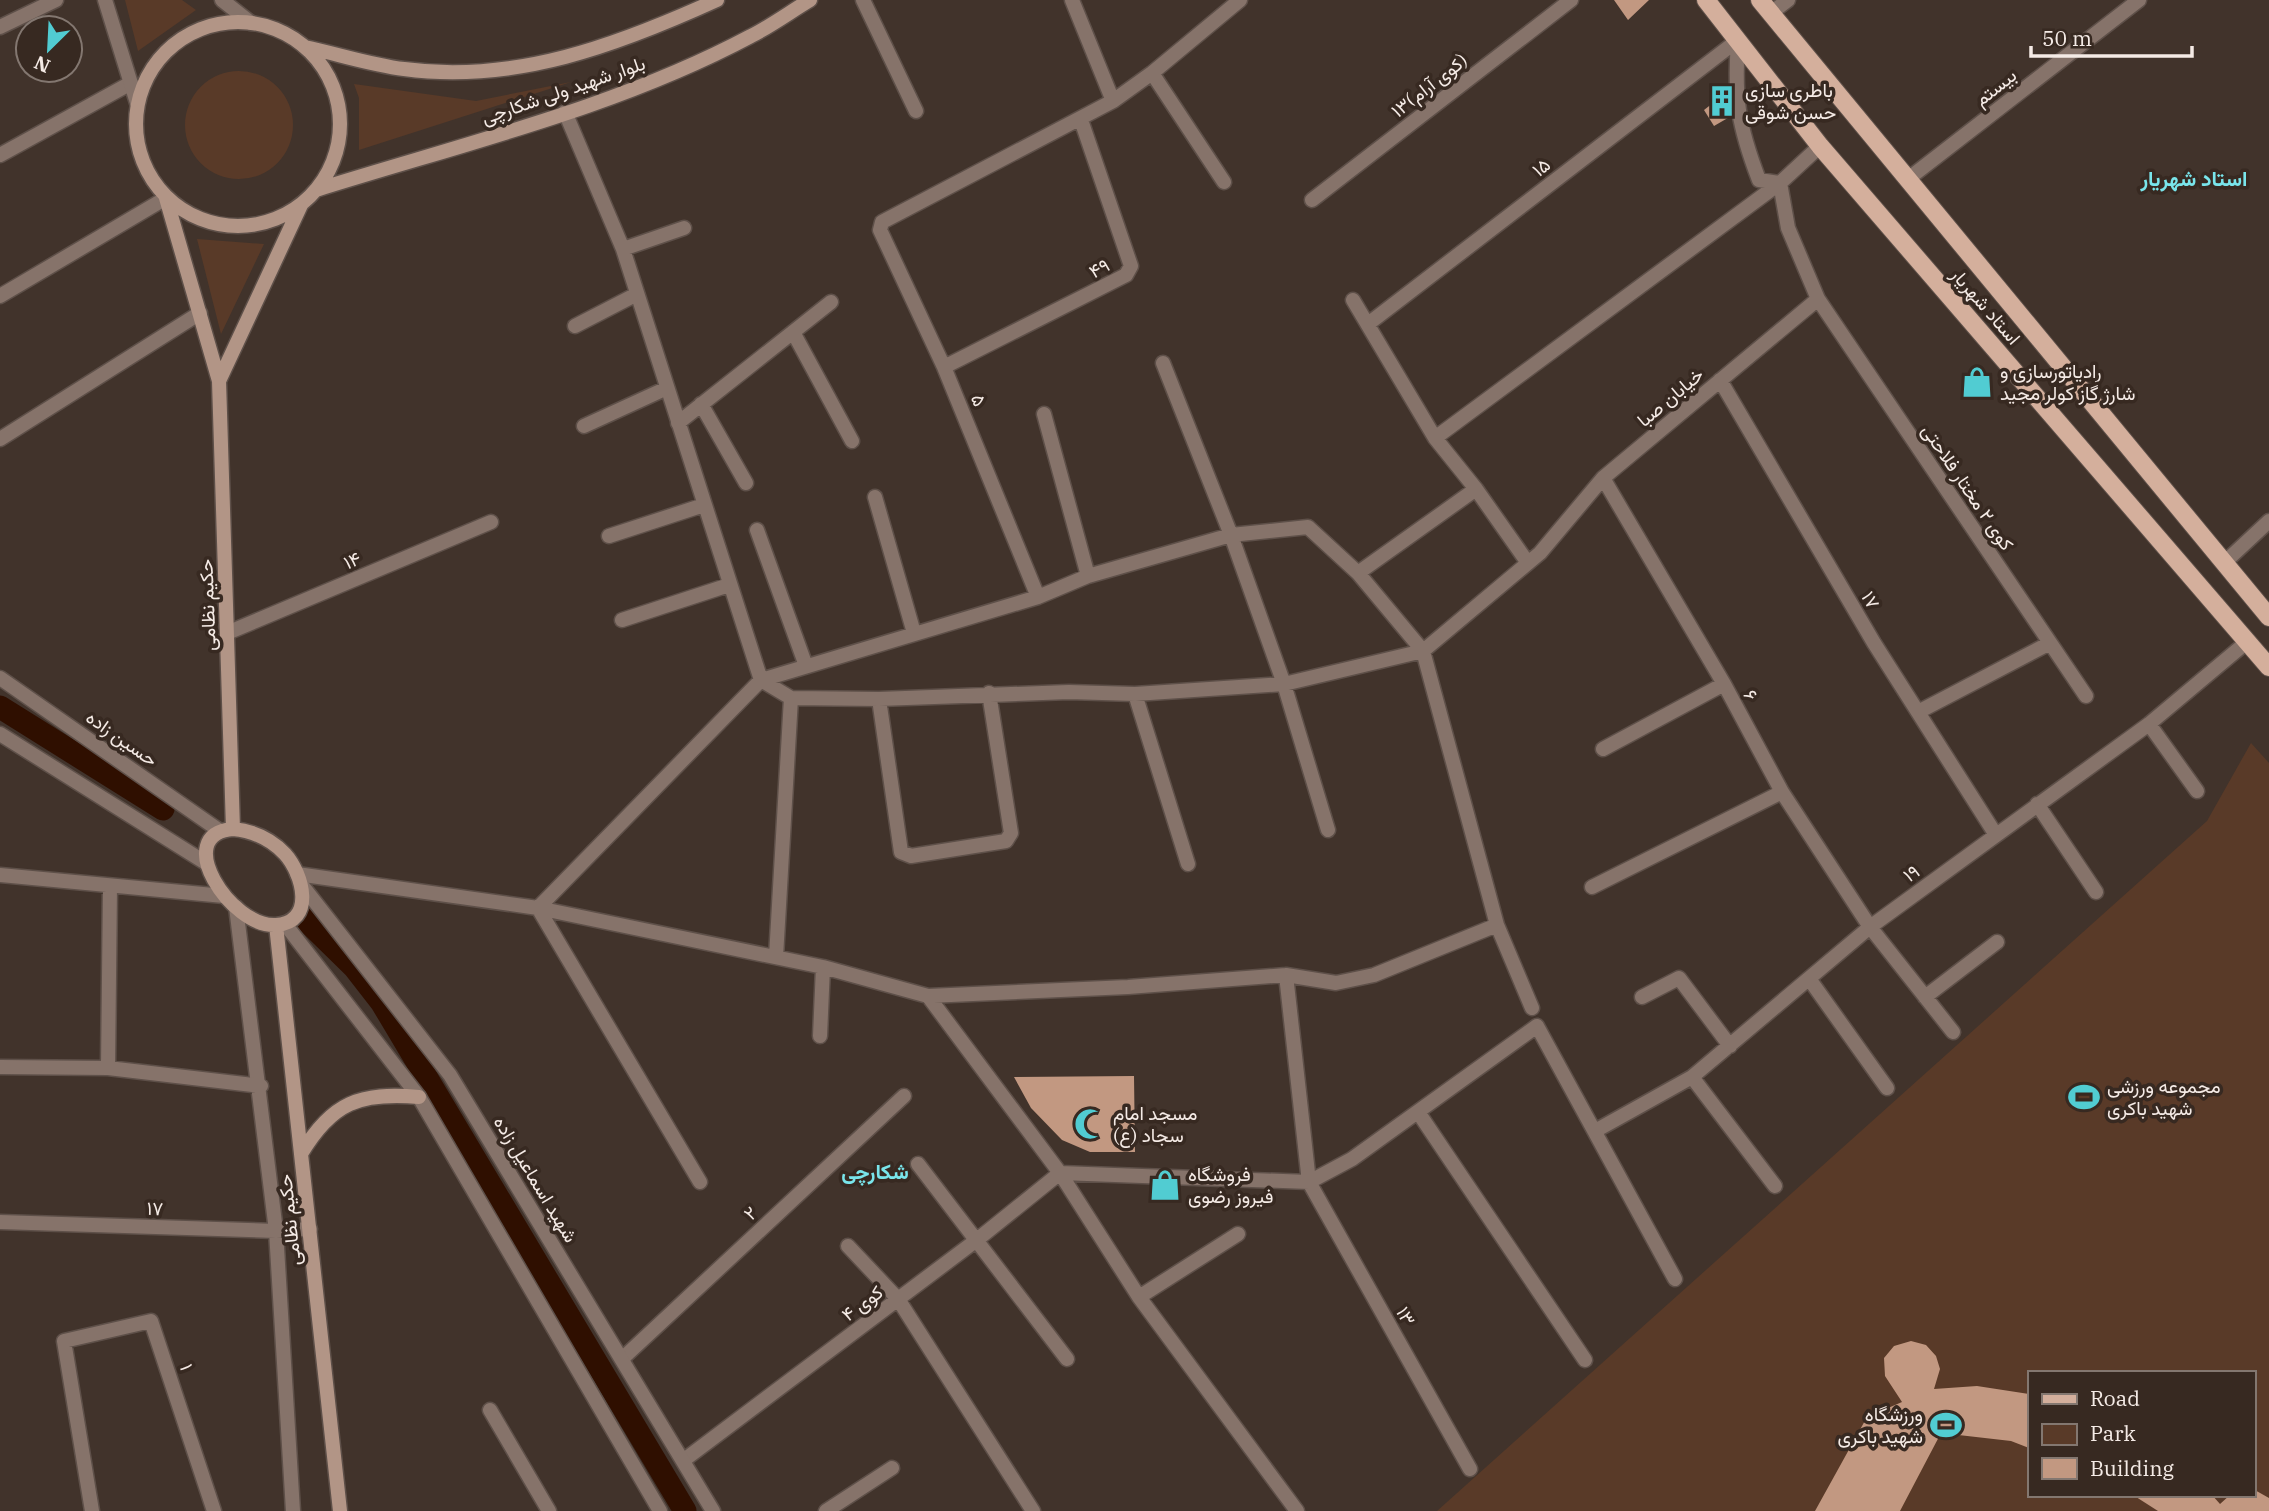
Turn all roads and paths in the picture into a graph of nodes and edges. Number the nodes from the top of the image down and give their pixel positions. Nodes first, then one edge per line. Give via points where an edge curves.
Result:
1 (56, 0) edge
2 (105, 0) edge
3 (222, 0) edge
4 (717, 0) edge
5 (810, 0) edge
6 (863, 0) edge
7 (1072, 0) edge
8 (1240, 0) edge
9 (1571, 0) edge
10 (1706, 0) edge
11 (1788, 0) edge
12 (2139, 0) edge
13 (1766, 7) edge
14 (251, 23) junction
15 (0, 27) edge
16 (1738, 40) junction
17 (305, 47) junction
18 (1152, 73) junction
19 (131, 83) junction
20 (1113, 100) junction
21 (137, 103) junction
22 (565, 111) junction
23 (916, 111) dead end
24 (1081, 120) junction
25 (1820, 146) junction
26 (0, 155) edge
27 (1908, 179) junction
28 (1224, 182) dead end
29 (1780, 183) junction
30 (316, 190) junction
31 (166, 198) junction
32 (1312, 200) dead end
33 (301, 205) junction
34 (684, 228) dead end
35 (623, 249) junction
36 (637, 294) junction
37 (0, 296) edge
38 (1818, 299) junction
39 (1353, 300) dead end
40 (831, 302) dead end
41 (200, 313) junction
42 (1368, 324) junction
43 (575, 326) dead end
44 (793, 332) junction
45 (1163, 363) dead end
46 (944, 367) junction
47 (1720, 380) junction
48 (219, 381) junction
49 (667, 388) junction
50 (701, 404) junction
51 (1044, 414) dead end
52 (678, 423) junction
53 (584, 426) dead end
54 (0, 439) edge
55 (1435, 439) junction
56 (852, 441) dead end
57 (1603, 478) junction
58 (746, 483) dead end
59 (1476, 489) junction
60 (874, 497) dead end
61 (704, 505) junction
62 (2269, 521) edge
63 (491, 522) dead end
64 (757, 530) dead end
65 (609, 536) dead end
66 (1231, 536) junction
67 (1528, 563) junction
68 (2224, 564) junction
69 (1358, 573) junction
70 (1088, 576) junction
71 (729, 584) junction
72 (1038, 597) junction
73 (2269, 617) edge
74 (622, 620) dead end
75 (227, 633) junction
76 (914, 634) junction
77 (2248, 641) junction
78 (2050, 643) junction
79 (1423, 651) junction
80 (806, 666) junction
81 (2269, 667) edge
82 (0, 678) edge
83 (761, 680) junction
84 (1284, 684) junction
85 (1724, 684) junction
86 (989, 694) junction
87 (1135, 694) junction
88 (2086, 696) dead end
89 (791, 698) junction
90 (879, 699) junction
91 (1918, 712) junction
92 (2149, 724) junction
93 (0, 734) edge
94 (1602, 749) dead end
95 (2197, 790) dead end
96 (1782, 792) junction
97 (2036, 804) junction
98 (227, 830) junction
99 (1328, 830) dead end
100 (1996, 835) junction
101 (206, 863) junction
102 (1188, 864) dead end
103 (0, 875) edge
104 (299, 879) junction
105 (110, 886) junction
106 (1592, 887) dead end
107 (2096, 892) dead end
108 (224, 896) junction
109 (236, 907) junction
110 (538, 908) junction
111 (281, 924) junction
112 (1497, 925) junction
113 (1870, 927) junction
114 (1997, 942) dead end
115 (776, 957) junction
116 (823, 967) junction
117 (1286, 975) junction
118 (1810, 980) junction
119 (928, 996) junction
120 (1642, 997) dead end
121 (1925, 997) junction
122 (1532, 1008) dead end
123 (1953, 1032) dead end
124 (820, 1036) dead end
125 (1730, 1046) junction
126 (0, 1067) edge
127 (108, 1068) junction
128 (1692, 1077) junction
129 (261, 1086) junction
130 (1887, 1088) dead end
131 (904, 1096) dead end
132 (419, 1097) junction
133 (1418, 1112) junction
134 (1595, 1131) junction
135 (302, 1154) junction
136 (918, 1164) dead end
137 (1060, 1172) junction
138 (700, 1182) dead end
139 (1308, 1182) junction
140 (1774, 1186) dead end
141 (0, 1222) edge
142 (310, 1230) junction
143 (276, 1231) junction
144 (1238, 1234) dead end
145 (978, 1239) junction
146 (848, 1246) dead end
147 (1675, 1279) dead end
148 (1139, 1297) junction
149 (898, 1299) junction
150 (623, 1358) junction
151 (1067, 1359) dead end
152 (1585, 1360) dead end
153 (490, 1410) dead end
154 (684, 1460) junction
155 (892, 1468) dead end
156 (1470, 1469) dead end
157 (92, 1511) edge
158 (214, 1511) edge
159 (293, 1511) edge
160 (341, 1511) edge
161 (549, 1511) edge
162 (660, 1511) edge
163 (713, 1511) edge
164 (827, 1511) edge
165 (1033, 1511) edge
166 (1297, 1511) edge

1 - 15 street
2 - 19 street
3 - 14 street
4 - 17 main road via 646,32 551,63 467,73 403,69
5 - 22 main road, بلوار شهید ولی شکارچی via 752,36 666,76
6 - 23 street
7 - 20 street
8 - 18 street
9 - 32 street, ۱۳(کوی آرام)
10 - 16 main road, استاد شهریار
11 - 13 street
12 - 27 street, بیستم
13 - 27 main road, استاد شهریار
14 - 17 main road via 280,31
14 - 21 main road via 220,23 191,33 167,50 148,74
16 - 25 main road, استاد شهریار
16 - 29 street via 1734,89 1743,139 1759,180
16 - 42 street, ۱۵
17 - 30 main road via 326,72 337,101 340,132 333,163
18 - 20 street
18 - 28 street
19 - 21 street
19 - 26 street
20 - 24 street
21 - 31 main road via 135,130 140,156
22 - 30 main road, بلوار شهید ولی شکارچی
22 - 35 street
24 - 46 street, ۴۹ via 1130,265 1126,275
24 - 46 street, ۵ via 882,222 880,230
25 - 29 street
25 - 77 main road, استاد شهریار
27 - 68 main road, استاد شهریار
29 - 38 street via 1788,228
29 - 55 street
30 - 33 main road
31 - 33 main road via 190,215 218,225 266,222
31 - 37 street
31 - 41 main road, حکیم نظامی
33 - 48 main road, حکیم نظامی
34 - 35 street
35 - 36 street
36 - 43 street
36 - 49 street
38 - 47 street, خیابان صبا
38 - 78 street, کوی ۲ مختار فلاحتی
39 - 42 street
40 - 44 street
41 - 48 main road, حکیم نظامی
41 - 54 street
42 - 55 street
44 - 50 street
44 - 56 street
45 - 66 street
46 - 72 street, ۵
47 - 57 street, خیابان صبا
47 - 91 street, ۱۷
48 - 75 main road, حکیم نظامی
49 - 52 street
49 - 53 street
50 - 52 street
50 - 58 street
51 - 70 street
52 - 61 street
55 - 59 street
57 - 67 street, خیابان صبا
57 - 85 street, ۶
59 - 67 street
59 - 69 street
60 - 76 street
61 - 65 street
61 - 71 street
62 - 68 street
63 - 75 street, ۱۴
64 - 80 street
66 - 69 street via 1308,527
66 - 70 street
66 - 84 street
67 - 79 street, خیابان صبا
68 - 73 main road, استاد شهریار
69 - 79 street
70 - 72 street
71 - 74 street
71 - 83 street
72 - 76 street
75 - 98 main road, حکیم نظامی
76 - 80 street
77 - 81 main road, استاد شهریار
77 - 92 street, ۱۹
78 - 88 street, کوی ۲ مختار فلاحتی
78 - 91 street
79 - 84 street
79 - 112 street
80 - 83 street
82 - 98 street, حسین زاده
83 - 89 street
83 - 110 street
84 - 87 street
84 - 99 street
85 - 94 street
85 - 96 street, ۶
86 - 87 street
86 - 90 street
86 - 90 street via 1011,833 1006,841 911,856 901,852
87 - 102 street
89 - 90 street
89 - 115 street
91 - 100 street, ۱۷
92 - 95 street
92 - 97 street, ۱۹
93 - 101 street
96 - 106 street
96 - 113 street, ۶
97 - 100 street, ۱۹
97 - 107 street
98 - 101 main road via 208,847
98 - 104 main road via 255,833 273,844 285,854
100 - 113 street, ۱۹
101 - 108 main road
103 - 105 street
104 - 110 street
104 - 111 main road via 302,904 295,918
104 - 150 street, شهید اسماعیل زاده via 450,1075
105 - 108 street
105 - 127 street
108 - 109 main road
109 - 111 main road via 256,921
109 - 129 street
110 - 115 street
110 - 138 street
111 - 132 street
111 - 135 main road, حکیم نظامی
112 - 117 street via 1374,975 1336,983
112 - 122 street
113 - 118 street, ۱۹
113 - 121 street, ۶
114 - 121 street
115 - 116 street
116 - 119 street
116 - 124 street
117 - 119 street
117 - 139 street
118 - 125 street, ۱۹
118 - 130 street
119 - 137 street
120 - 125 street via 1679,978
121 - 123 street, ۶
125 - 128 street, ۱۹
126 - 127 street
127 - 129 street
128 - 134 street, ۱۹
128 - 140 street
129 - 143 street
131 - 150 street, ۲
132 - 135 main road via 387,1094 339,1108 317,1127
132 - 162 street
133 - 134 street via 1537,1026
133 - 139 street via 1352,1159
133 - 152 street
134 - 147 street
135 - 142 main road, حکیم نظامی
136 - 145 street
137 - 139 street
137 - 145 street, کوی ۴
137 - 148 street
139 - 156 street, ۱۳
141 - 143 street, ۱۷
142 - 143 street, ۱۷
142 - 160 main road, حکیم نظامی
143 - 159 street
144 - 148 street
145 - 149 street, کوی ۴
145 - 151 street
146 - 149 street
148 - 166 street
149 - 154 street, کوی ۴
149 - 165 street
150 - 154 street, شهید اسماعیل زاده
153 - 161 street
154 - 163 street, شهید اسماعیل زاده
155 - 164 street
157 - 158 street, ۱ via 64,1341 151,1321

